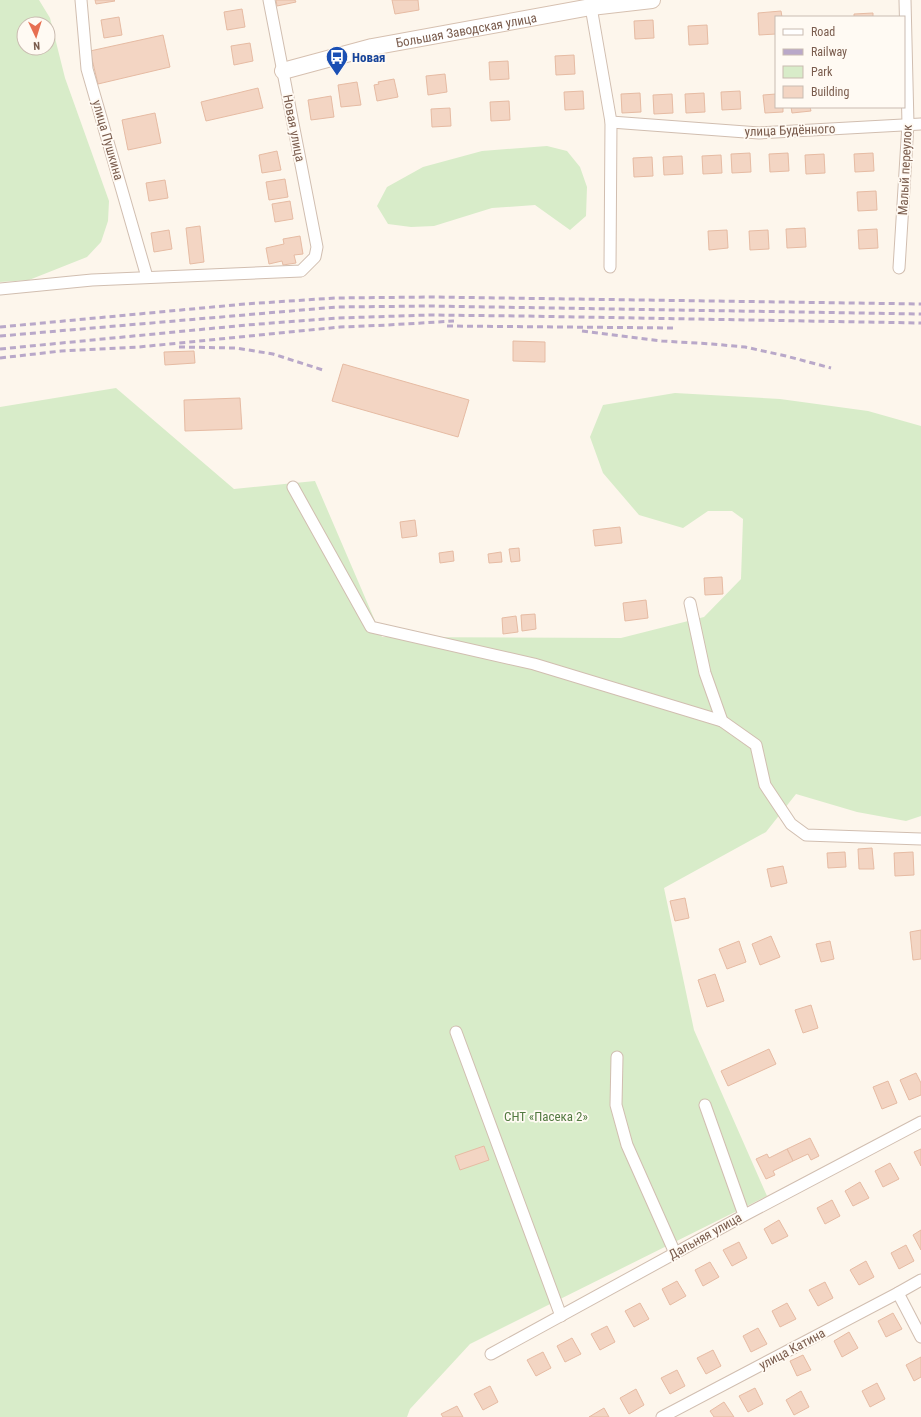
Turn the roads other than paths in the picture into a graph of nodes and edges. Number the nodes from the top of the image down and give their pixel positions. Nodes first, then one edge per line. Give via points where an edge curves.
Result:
1 (81, 0) edge
2 (269, 0) edge
3 (652, 0) edge
4 (905, 0) edge
5 (592, 7) junction
6 (283, 71) junction
7 (611, 122) junction
8 (908, 124) junction
9 (921, 124) edge
10 (610, 267) dead end
11 (899, 268) dead end
12 (147, 277) junction
13 (0, 289) edge
14 (293, 487) dead end
15 (690, 604) dead end
16 (722, 721) junction
17 (921, 839) edge
18 (456, 1032) dead end
19 (617, 1057) dead end
20 (705, 1105) dead end
21 (921, 1122) edge
22 (744, 1215) junction
23 (675, 1253) junction
24 (921, 1280) edge
25 (898, 1293) junction
26 (561, 1316) junction
27 (921, 1337) edge
28 (491, 1354) dead end
29 (662, 1417) edge

1 - 12 street, улица Пушкина via 87,69
2 - 6 street, Новая улица
3 - 5 street, Большая Заводская улица
4 - 8 street, Малый переулок
5 - 6 street, Большая Заводская улица via 372,47
5 - 7 street
6 - 12 street, Новая улица via 318,247 315,257 301,271
7 - 8 street, улица Будённого via 759,134
7 - 10 street
8 - 9 street, улица Будённого
8 - 11 street, Малый переулок
12 - 13 street
14 - 16 street via 371,628 534,664
15 - 16 street via 705,673
16 - 17 street via 756,745 764,785 791,824 806,835
18 - 26 street
19 - 23 street via 616,1105 619,1118 627,1145
20 - 22 street
21 - 22 street, Дальняя улица
22 - 23 street, Дальняя улица
23 - 26 street, Дальняя улица
24 - 25 street, улица Катина
25 - 27 street
25 - 29 street, улица Катина
26 - 28 street, Дальняя улица

